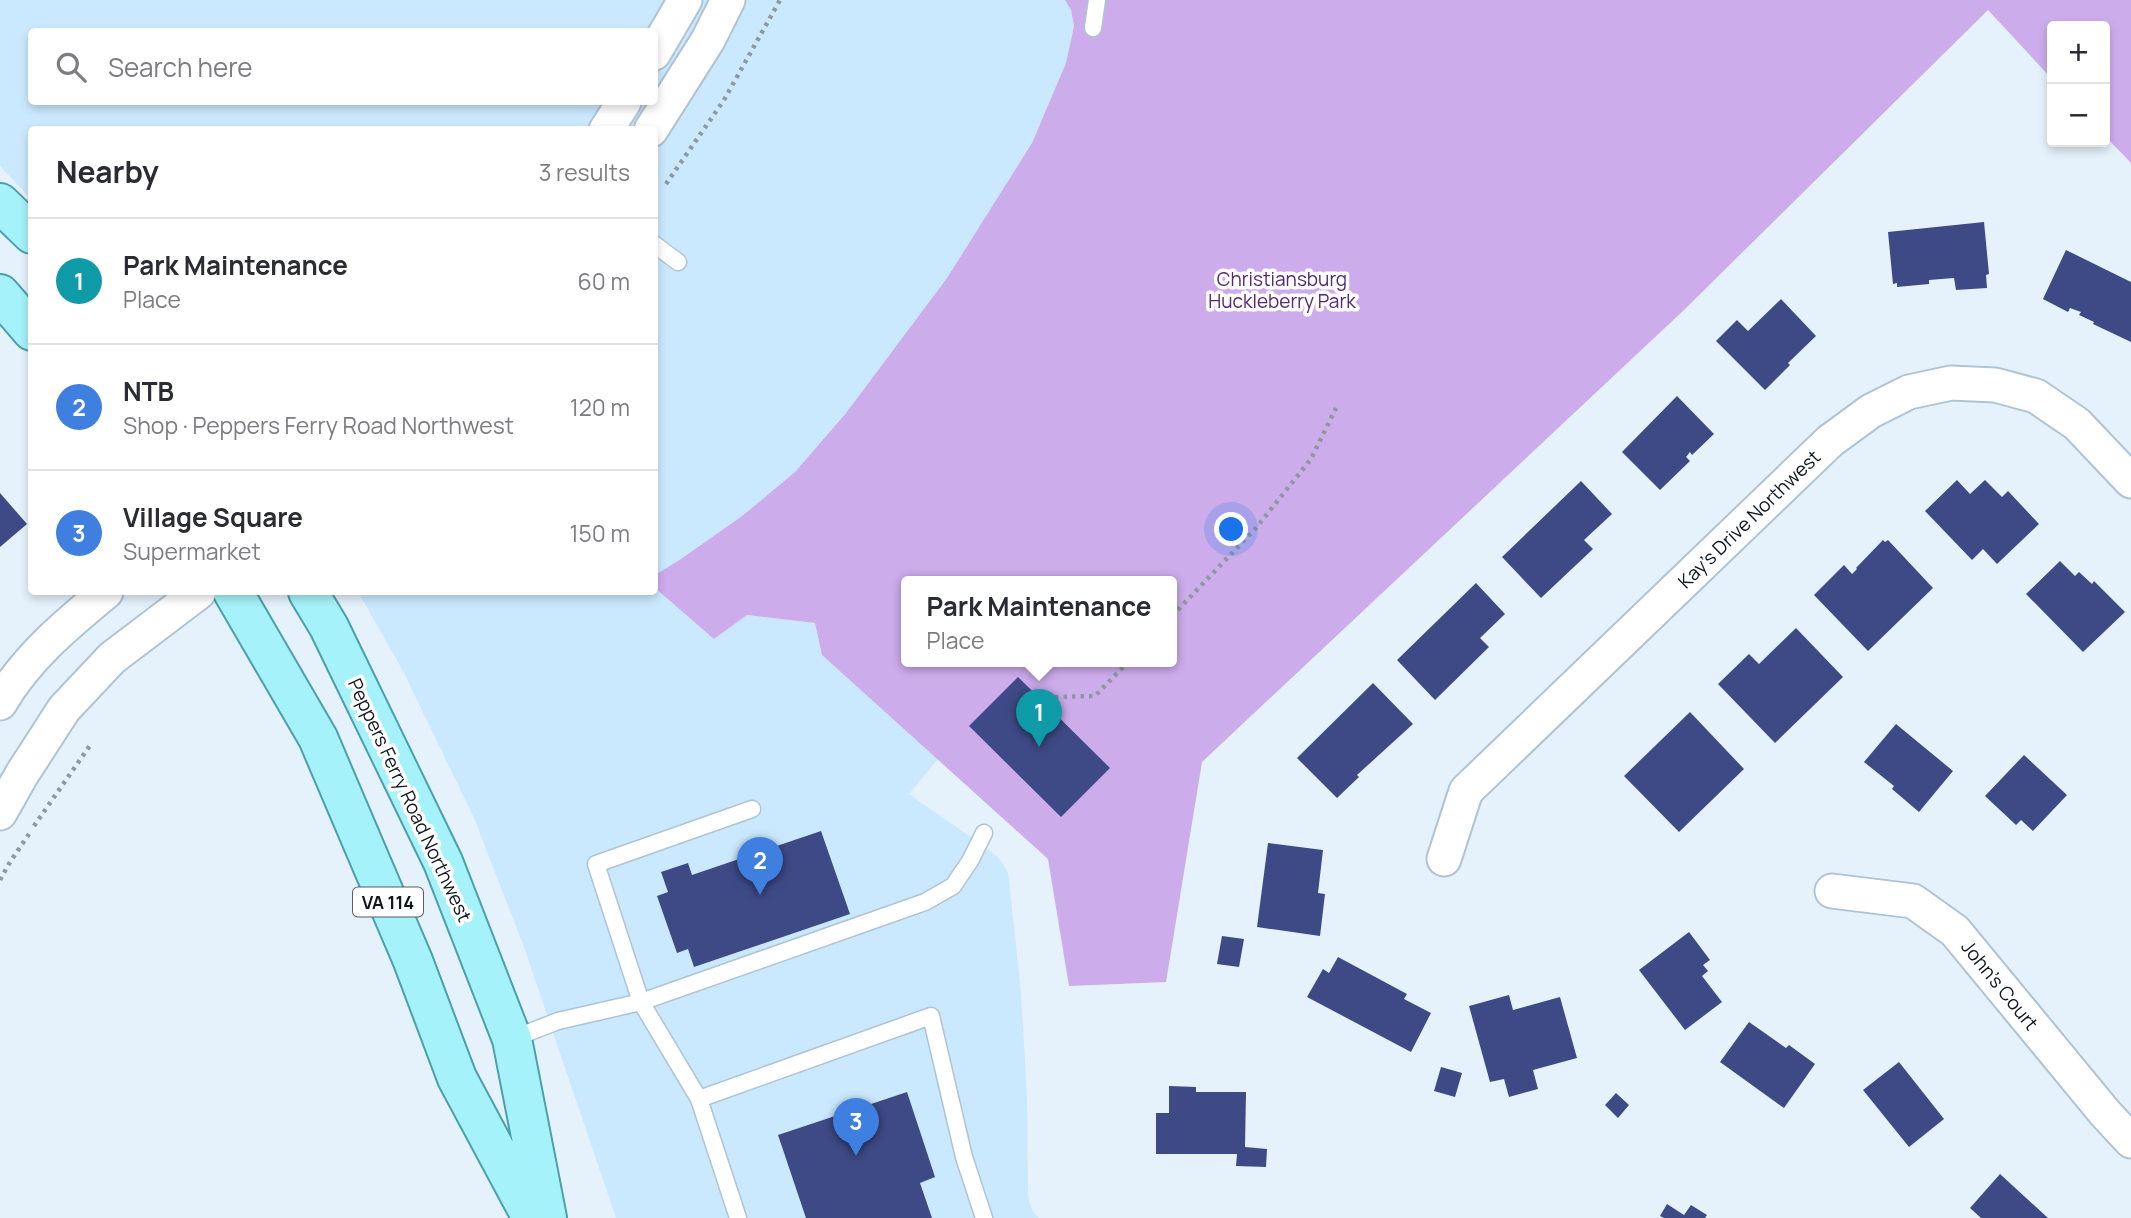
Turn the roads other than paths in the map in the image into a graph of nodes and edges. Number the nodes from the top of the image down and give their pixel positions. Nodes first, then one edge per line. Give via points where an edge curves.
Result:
1 (685, 0) edge
2 (728, 0) edge
3 (1097, 0) edge
4 (1093, 28) dead end
5 (658, 45) edge
6 (622, 105) edge
7 (609, 126) edge
8 (654, 126) edge
9 (0, 203) edge
10 (28, 230) edge
11 (658, 247) edge
12 (678, 262) dead end
13 (0, 294) edge
14 (28, 326) edge
15 (2131, 481) edge
16 (102, 595) edge
17 (195, 595) edge
18 (235, 595) edge
19 (310, 595) edge
20 (0, 704) edge
21 (752, 809) dead end
22 (0, 813) edge
23 (984, 833) dead end
24 (1444, 859) dead end
25 (1832, 891) dead end
26 (641, 1002) junction
27 (512, 1038) junction
28 (699, 1100) junction
29 (2131, 1141) edge
30 (532, 1218) edge
31 (547, 1218) edge
32 (738, 1218) edge
33 (984, 1218) edge

1 - 5 street
2 - 8 street
3 - 4 lane
6 - 7 street
9 - 10 main road
11 - 12 lane
13 - 14 main road
15 - 24 street, Kay's Drive Northwest via 2077,424 2036,396 1995,385 1951,383 1909,392 1871,411 1830,441 1466,791
16 - 20 street via 51,638
17 - 22 street via 112,658 64,709
18 - 30 main road, VA 114 via 318,738 413,961 457,1078
19 - 27 main road, Peppers Ferry Road Northwest / VA 114 via 330,627 443,862
21 - 26 lane via 596,864
23 - 26 lane via 953,886 925,902
25 - 29 street, John's Court via 1913,901 1955,931
26 - 27 lane via 558,1021
26 - 28 lane
27 - 31 main road, Peppers Ferry Road Northwest / VA 114
28 - 32 lane
28 - 33 lane via 931,1016

